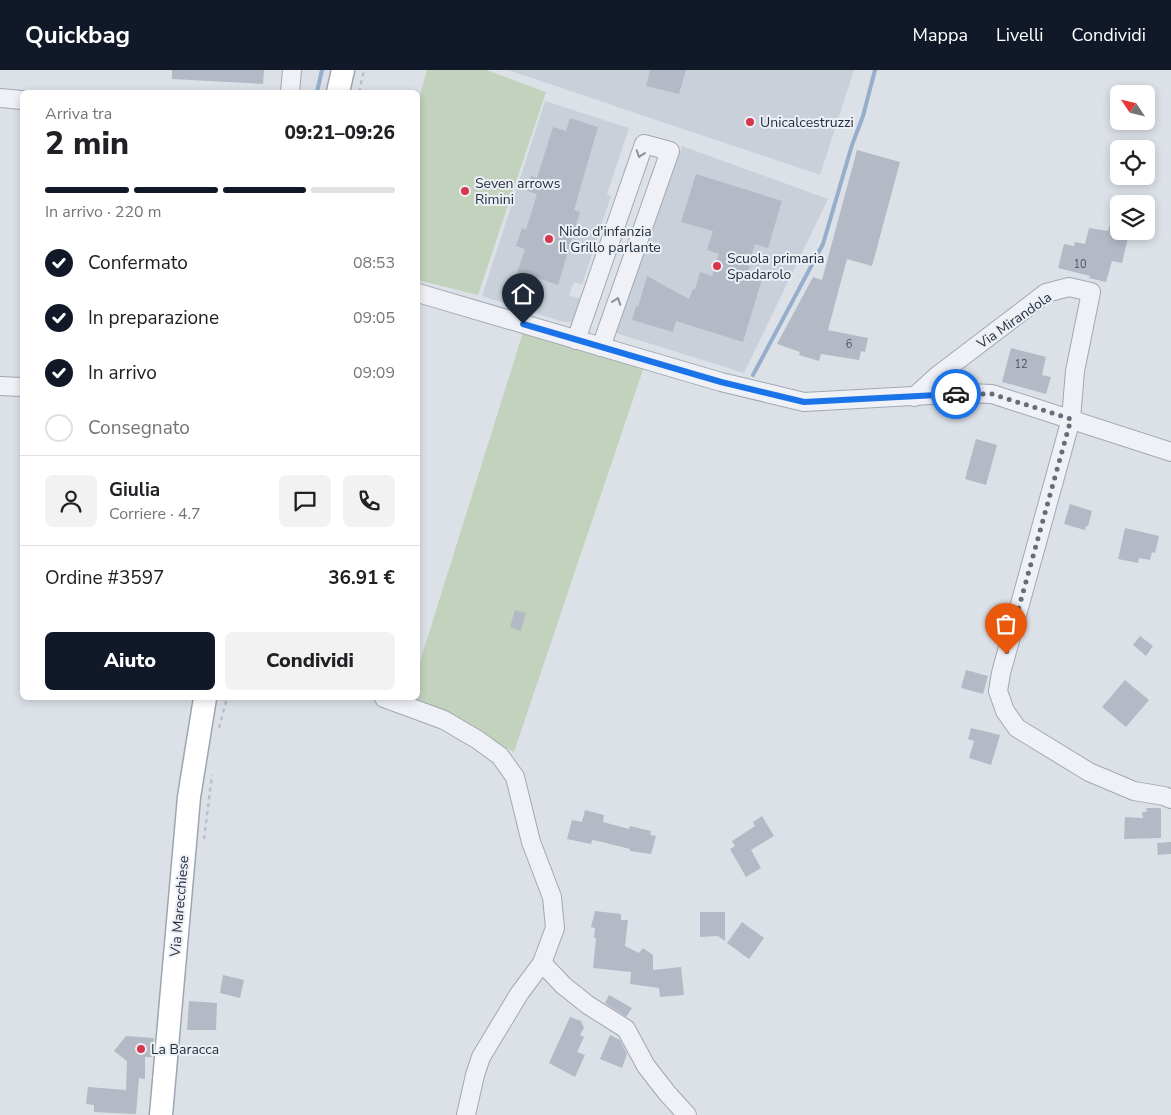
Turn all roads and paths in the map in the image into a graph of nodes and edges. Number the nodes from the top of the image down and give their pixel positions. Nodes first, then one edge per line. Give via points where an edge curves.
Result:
1 (292, 70) edge
2 (343, 70) edge
3 (364, 70) edge
4 (290, 90) edge
5 (338, 90) edge
6 (359, 90) edge
7 (0, 98) edge
8 (20, 100) edge
9 (420, 294) edge
10 (576, 340) junction
11 (601, 347) junction
12 (0, 386) edge
13 (20, 387) edge
14 (914, 397) junction
15 (1071, 419) junction
16 (1171, 452) edge
17 (205, 700) edge
18 (389, 700) edge
19 (1171, 799) edge
20 (542, 963) junction
21 (162, 1115) edge
22 (466, 1115) edge
23 (687, 1115) edge

1 - 4 street
2 - 5 main road
3 - 6 path
7 - 8 street
9 - 10 street
10 - 11 street
11 -> 10 street via 670,151 644,144
11 - 14 street via 804,402
12 - 13 street
14 - 15 street via 992,394
14 - 15 street, Via Mirandola via 1046,293 1069,287 1091,292 1075,371
15 - 16 street
15 - 19 street via 998,690 1005,711 1018,728 1089,772 1134,791
17 - 21 main road, Via Marecchiese via 189,796
18 - 20 street via 444,720 478,740 500,756 515,778 531,842 552,897 555,928
20 - 22 street via 481,1057
20 - 23 street via 564,986 626,1029 646,1066

